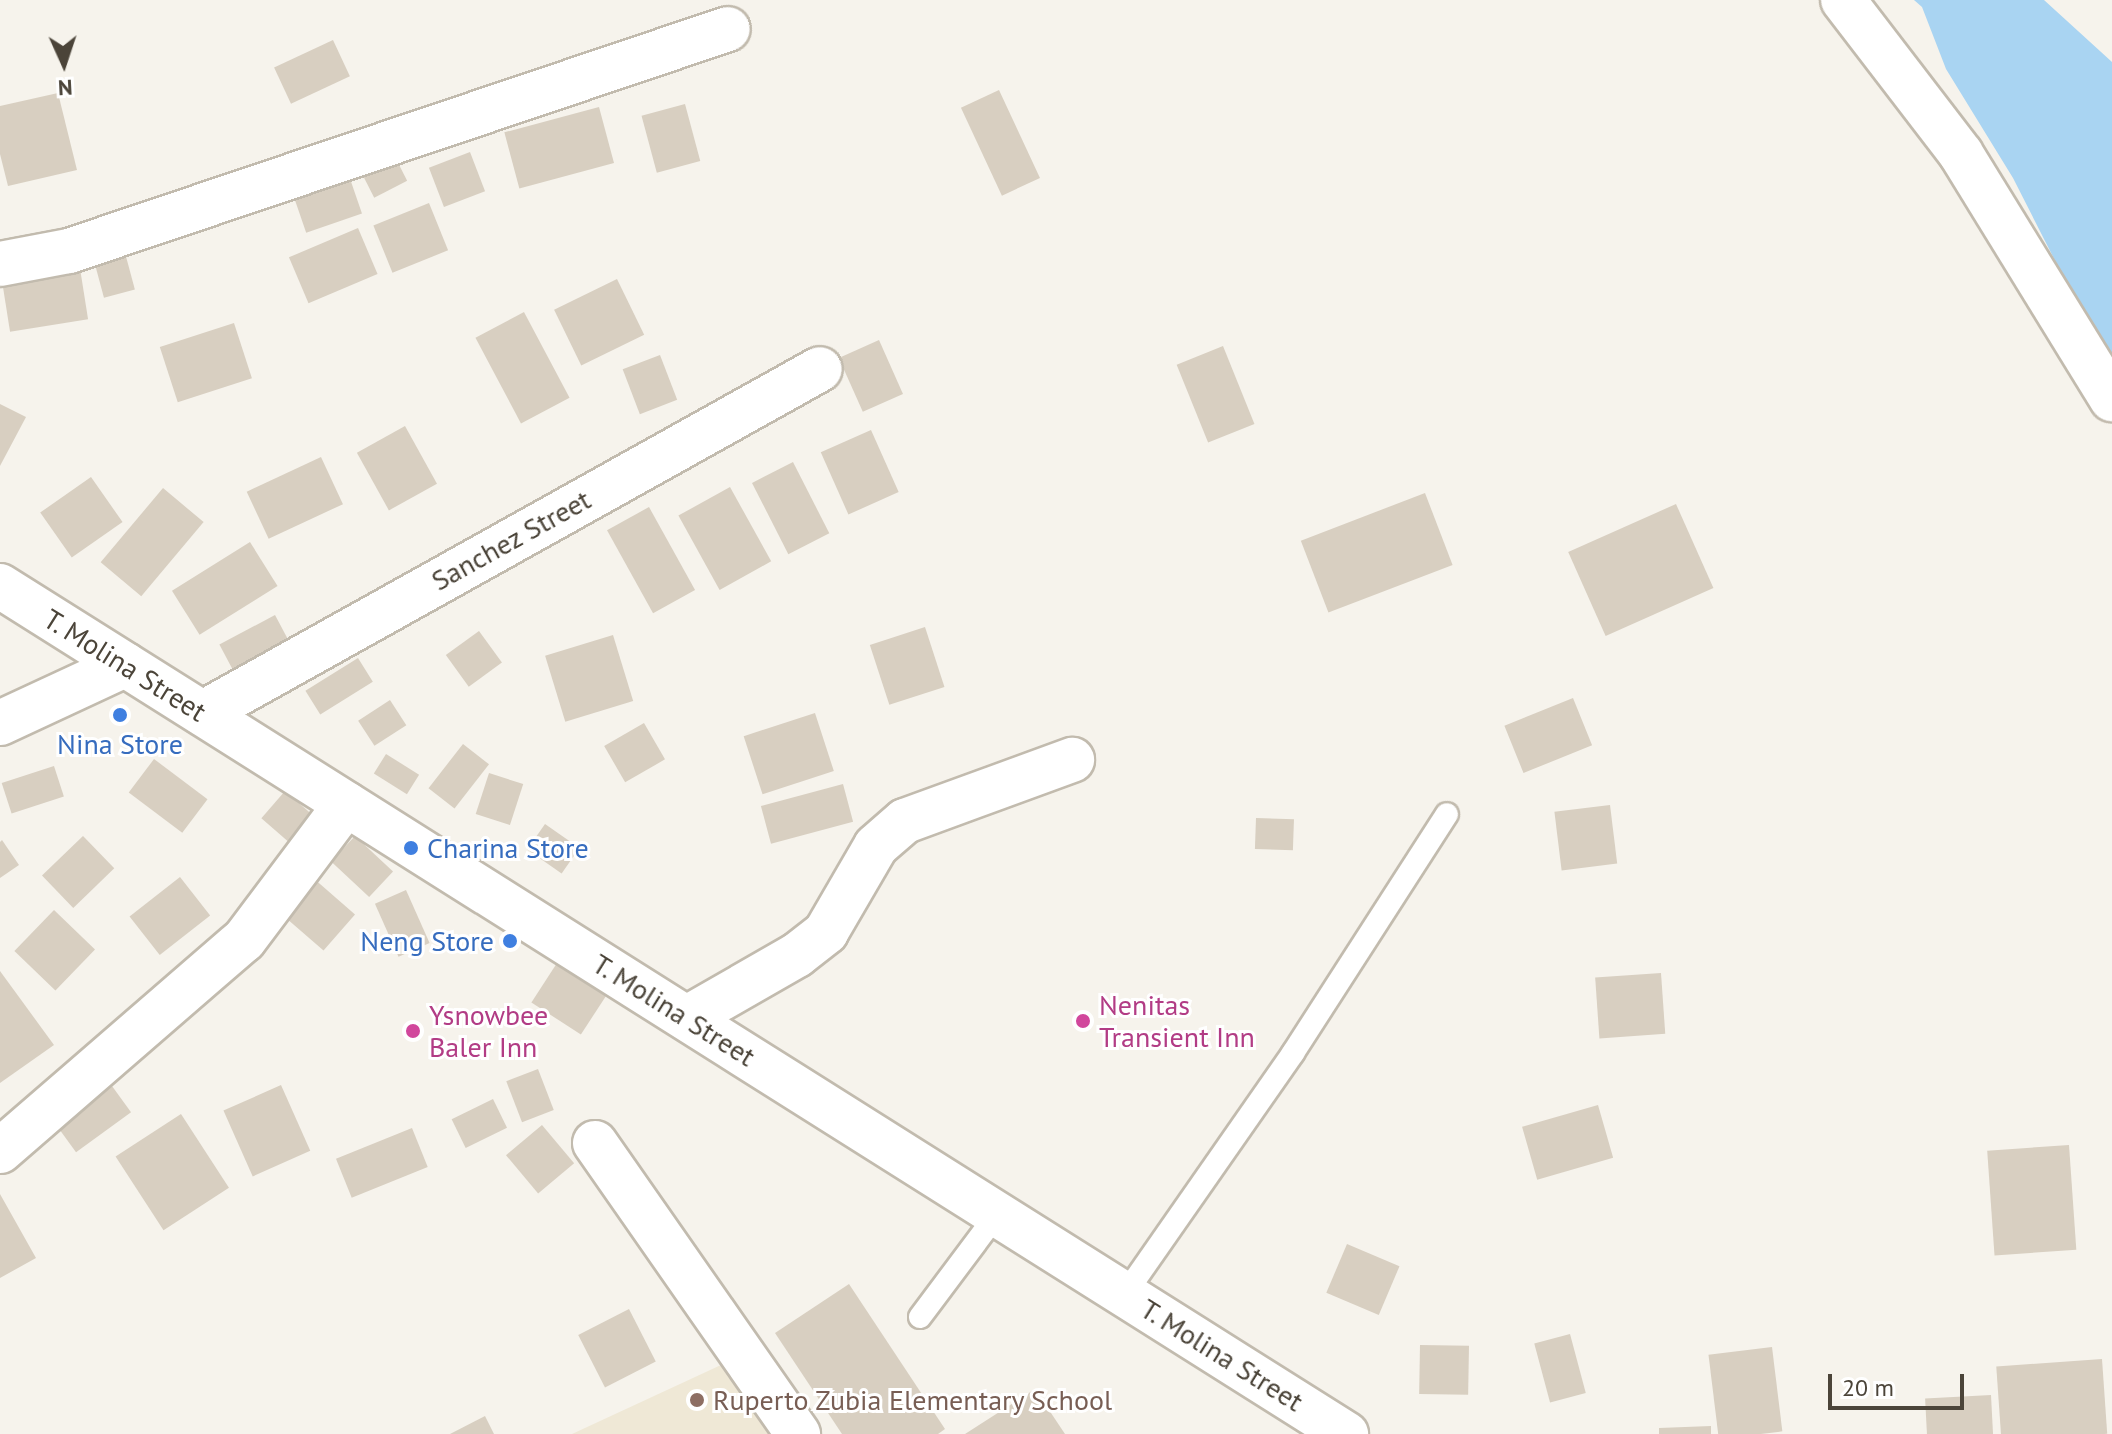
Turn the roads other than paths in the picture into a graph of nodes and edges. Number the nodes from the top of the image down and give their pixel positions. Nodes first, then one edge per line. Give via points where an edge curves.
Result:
1 (1843, 0) edge
2 (728, 29) dead end
3 (0, 264) edge
4 (820, 369) dead end
5 (2112, 399) edge
6 (0, 586) edge
7 (125, 665) junction
8 (203, 713) junction
9 (0, 723) edge
10 (1072, 760) dead end
11 (346, 804) junction
12 (1447, 814) dead end
13 (687, 1018) junction
14 (595, 1143) dead end
15 (0, 1151) edge
16 (997, 1214) junction
17 (1125, 1294) junction
18 (920, 1317) dead end
19 (798, 1434) edge
20 (1346, 1434) edge

1 - 5 street via 1961,154
2 - 3 street via 69,251
4 - 8 street, Sanchez Street
6 - 7 street, T. Molina Street
7 - 8 street, T. Molina Street
7 - 9 street
8 - 11 street, T. Molina Street
10 - 13 street via 905,821 876,846 826,932 797,955
11 - 13 street, T. Molina Street
11 - 15 street via 244,940
12 - 17 lane via 1293,1053
13 - 16 street, T. Molina Street
14 - 19 street
16 - 17 street, T. Molina Street
16 - 18 lane
17 - 20 street, T. Molina Street

